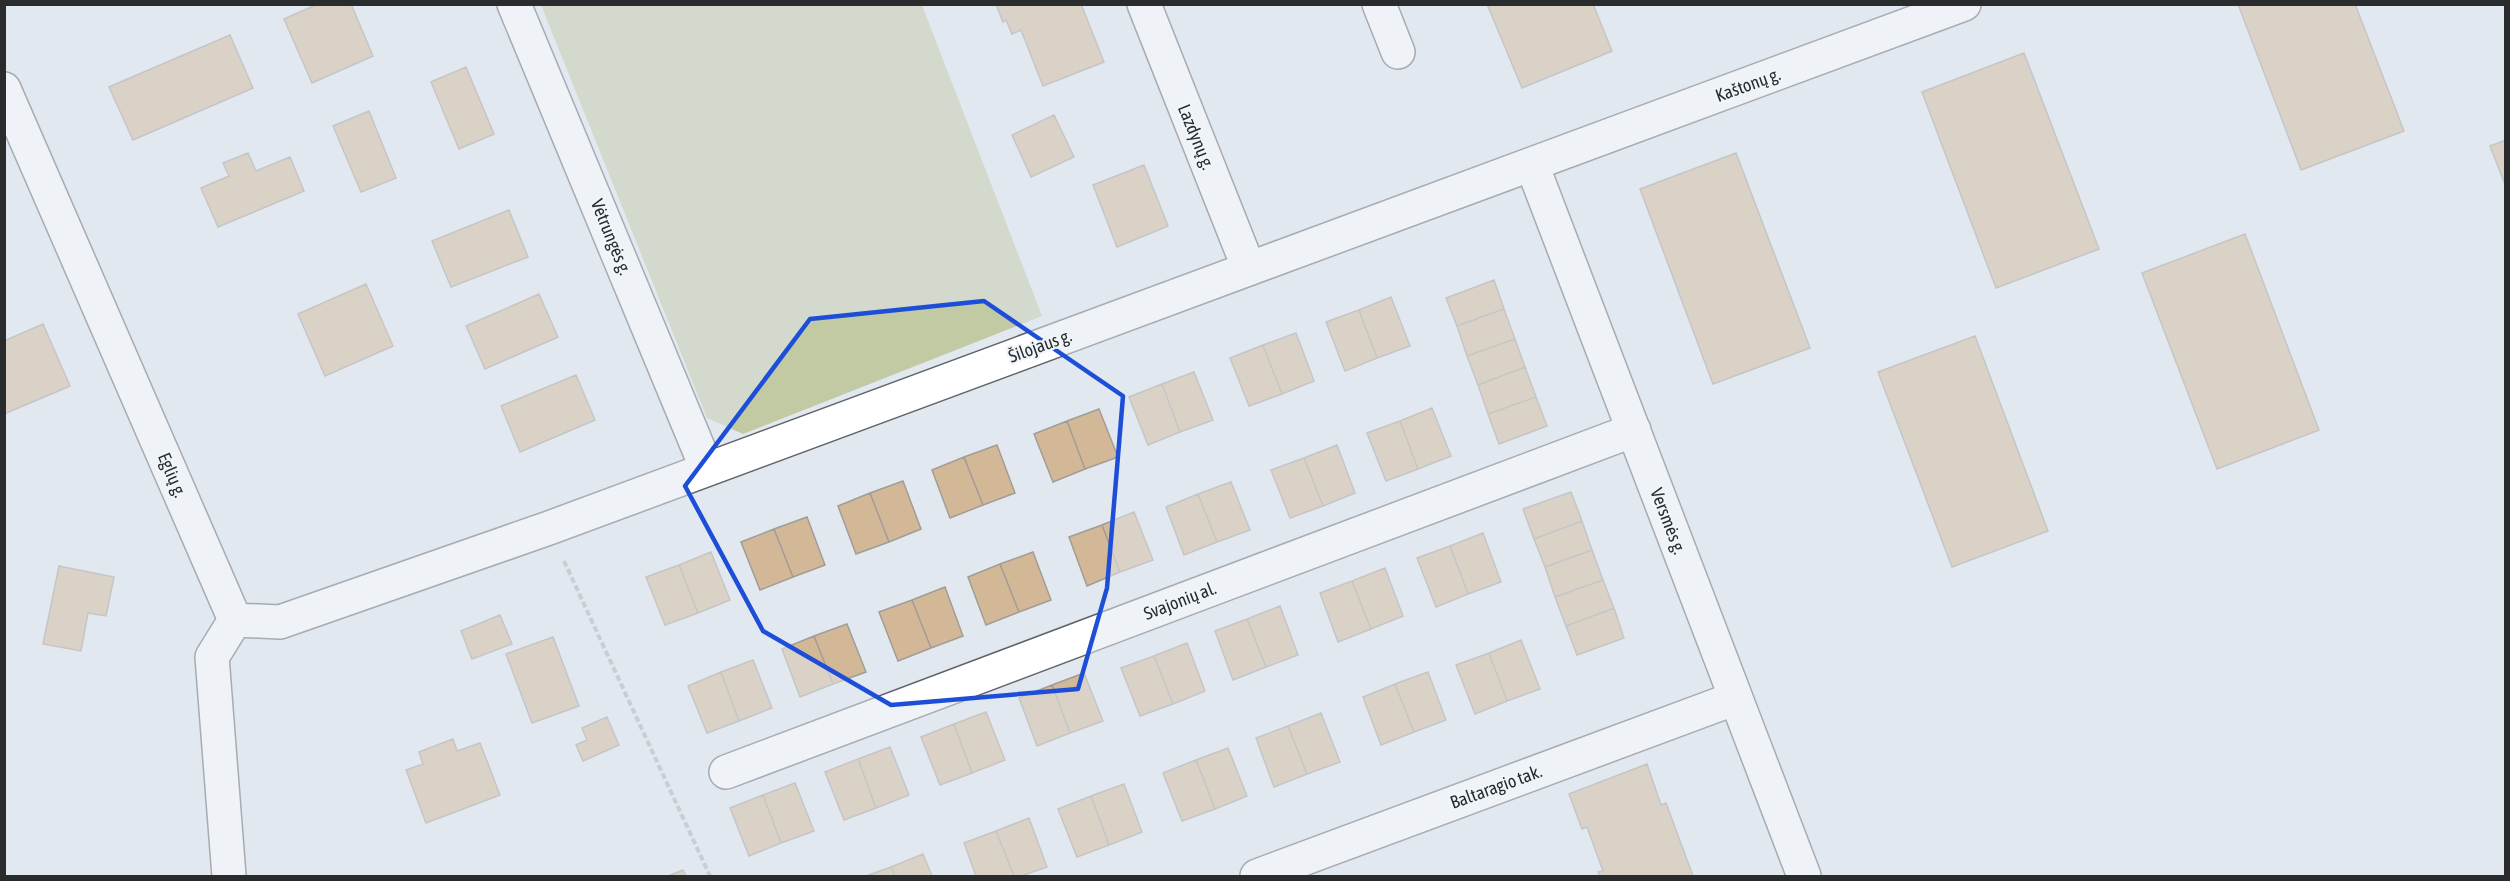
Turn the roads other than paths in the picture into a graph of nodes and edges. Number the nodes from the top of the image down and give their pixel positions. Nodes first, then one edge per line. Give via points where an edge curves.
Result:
1 (514, 4) edge
2 (1144, 4) edge
3 (1378, 4) edge
4 (1964, 4) edge
5 (1398, 52) dead end
6 (4, 89) edge
7 (1532, 165) junction
8 (1249, 269) junction
9 (1634, 430) junction
10 (707, 470) junction
11 (235, 620) junction
12 (1736, 698) junction
13 (726, 772) dead end
14 (229, 876) edge
15 (1257, 876) edge
16 (1804, 876) edge

1 - 10 street, Vėtrungės g.
2 - 8 street, Lazdynų g.
3 - 5 street
4 - 7 street, Kaštonų g.
6 - 11 street, Eglių g.
7 - 8 street, Šilojaus g.
7 - 9 street, Versmės g.
8 - 10 street, Šilojaus g.
9 - 12 street, Versmės g.
9 - 13 street, Svajonių al.
10 - 11 street, Šilojaus g. via 280,622
11 - 14 street via 212,657
12 - 15 street, Baltaragio tak.
12 - 16 street, Versmės g.

